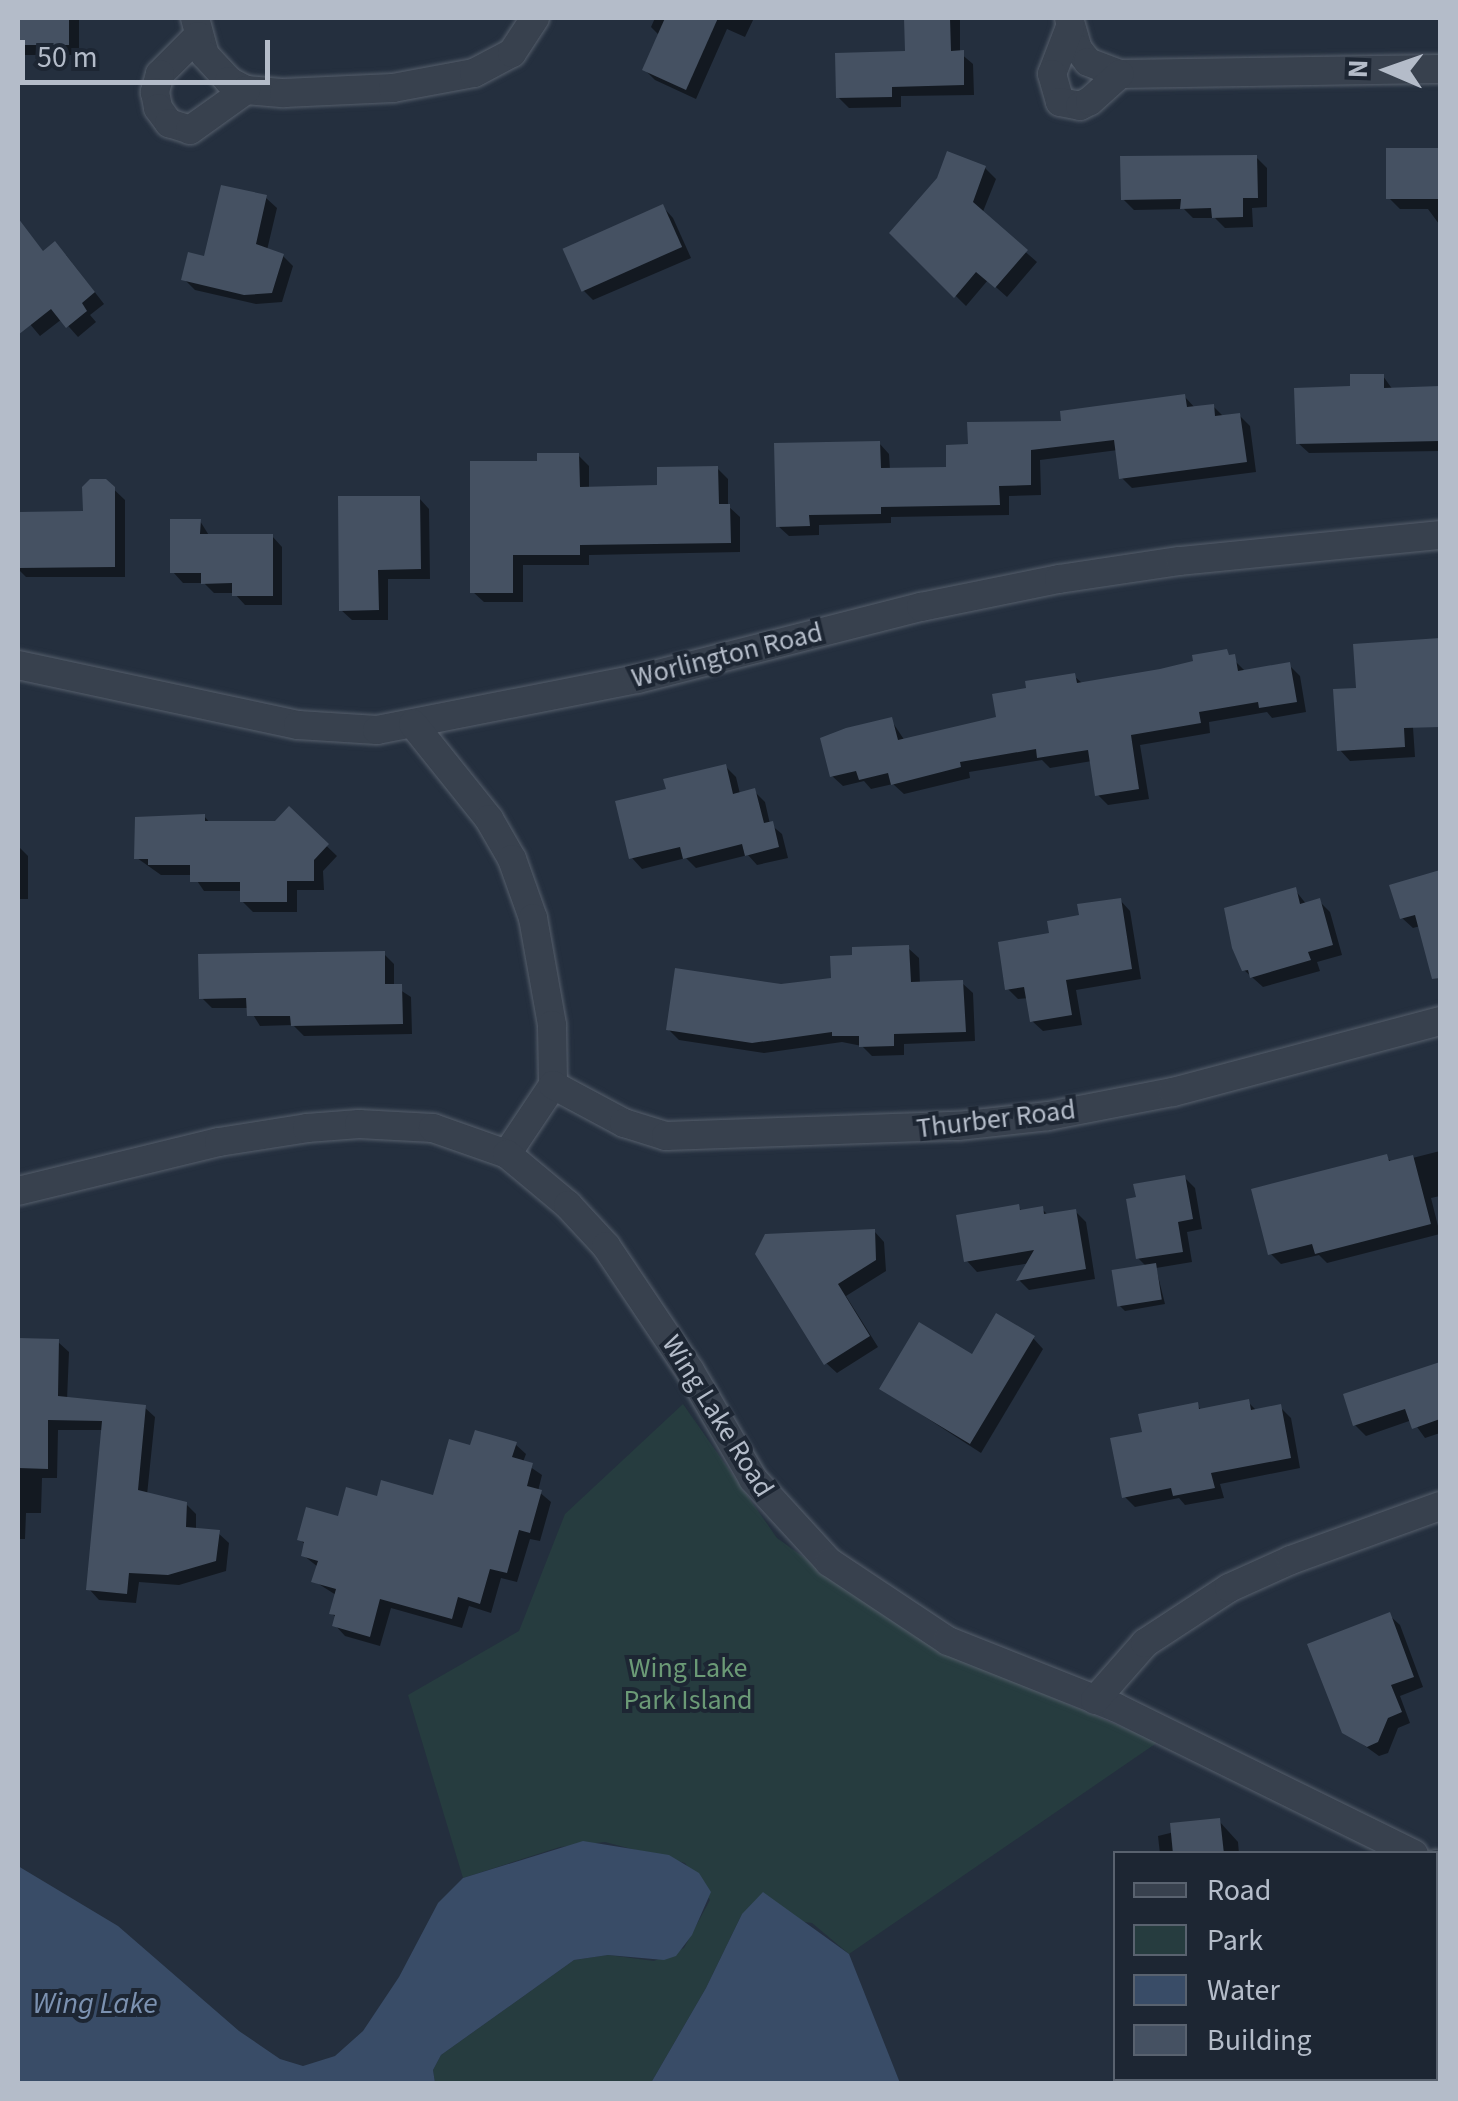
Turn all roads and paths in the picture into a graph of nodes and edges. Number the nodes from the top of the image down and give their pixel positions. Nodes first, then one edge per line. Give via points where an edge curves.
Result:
1 (535, 18) edge
2 (1070, 22) edge
3 (196, 27) edge
4 (1440, 68) edge
5 (1120, 74) junction
6 (246, 90) junction
7 (1440, 534) edge
8 (18, 665) edge
9 (413, 724) junction
10 (1440, 1021) edge
11 (553, 1085) junction
12 (507, 1154) junction
13 (18, 1191) edge
14 (1440, 1506) edge
15 (1095, 1700) junction
16 (1408, 1851) edge

1 - 6 street via 512,53 458,78 393,88
2 - 5 street via 1088,62
2 - 5 street via 1052,74 1060,102 1090,102
3 - 6 street via 217,70
3 - 6 street via 160,74 155,92 169,123 190,130
4 - 5 street
7 - 9 street, Worlington Road via 1087,574
8 - 9 street, Worlington Road via 298,725 377,730
9 - 11 street via 489,819 524,888 552,1025
10 - 11 street, Thurber Road via 1173,1092 958,1126 666,1136 624,1123
11 - 12 street
12 - 13 street, Wing Lake Road via 433,1128 359,1124 219,1142
12 - 15 street, Wing Lake Road via 606,1246 754,1478 828,1562 948,1642
14 - 15 street via 1229,1588 1145,1643
15 - 16 street, Wing Lake Road

